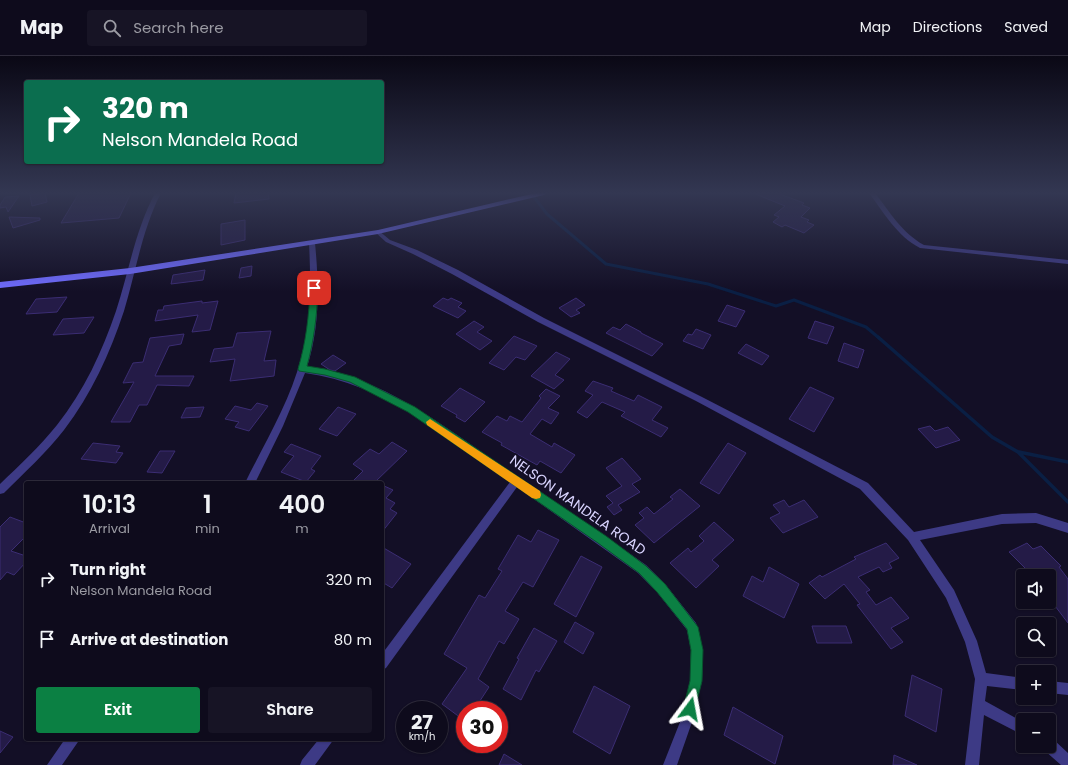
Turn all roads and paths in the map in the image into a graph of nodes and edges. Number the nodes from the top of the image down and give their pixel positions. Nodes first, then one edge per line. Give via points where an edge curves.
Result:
1 (145, 226) edge
2 (403, 226) edge
3 (898, 226) edge
4 (378, 232) junction
5 (312, 243) junction
6 (1068, 262) edge
7 (130, 271) junction
8 (0, 285) edge
9 (302, 369) junction
10 (251, 481) edge
11 (516, 481) junction
12 (0, 490) edge
13 (1068, 528) edge
14 (912, 537) junction
15 (384, 661) edge
16 (981, 679) junction
17 (1016, 683) edge
18 (1056, 687) edge
19 (1068, 689) edge
20 (979, 705) junction
21 (1016, 725) edge
22 (72, 741) edge
23 (326, 741) edge
24 (1056, 751) edge
25 (1068, 762) edge
26 (54, 765) edge
27 (308, 765) edge
28 (670, 765) edge
29 (972, 765) edge

1 - 7 street
2 - 4 street
3 - 6 street via 914,243 922,247
4 - 5 street
4 - 14 street via 388,241 455,272 541,320 852,478 864,486
5 - 7 street
5 - 9 street via 313,312
7 - 8 street
7 - 12 street via 115,325 101,360 82,396 61,427
9 - 10 street via 278,429
9 - 11 street, NELSON MANDELA ROAD via 325,372 352,380 412,410
11 - 15 street
11 - 28 street, NELSON MANDELA ROAD via 642,570 661,588 692,627 697,650 696,681 686,722
13 - 14 street via 1036,518 1002,519
14 - 16 street via 950,594 971,641
16 - 17 street
16 - 20 street
18 - 19 street
20 - 21 street
20 - 29 street
22 - 26 street
23 - 27 street
24 - 25 street

